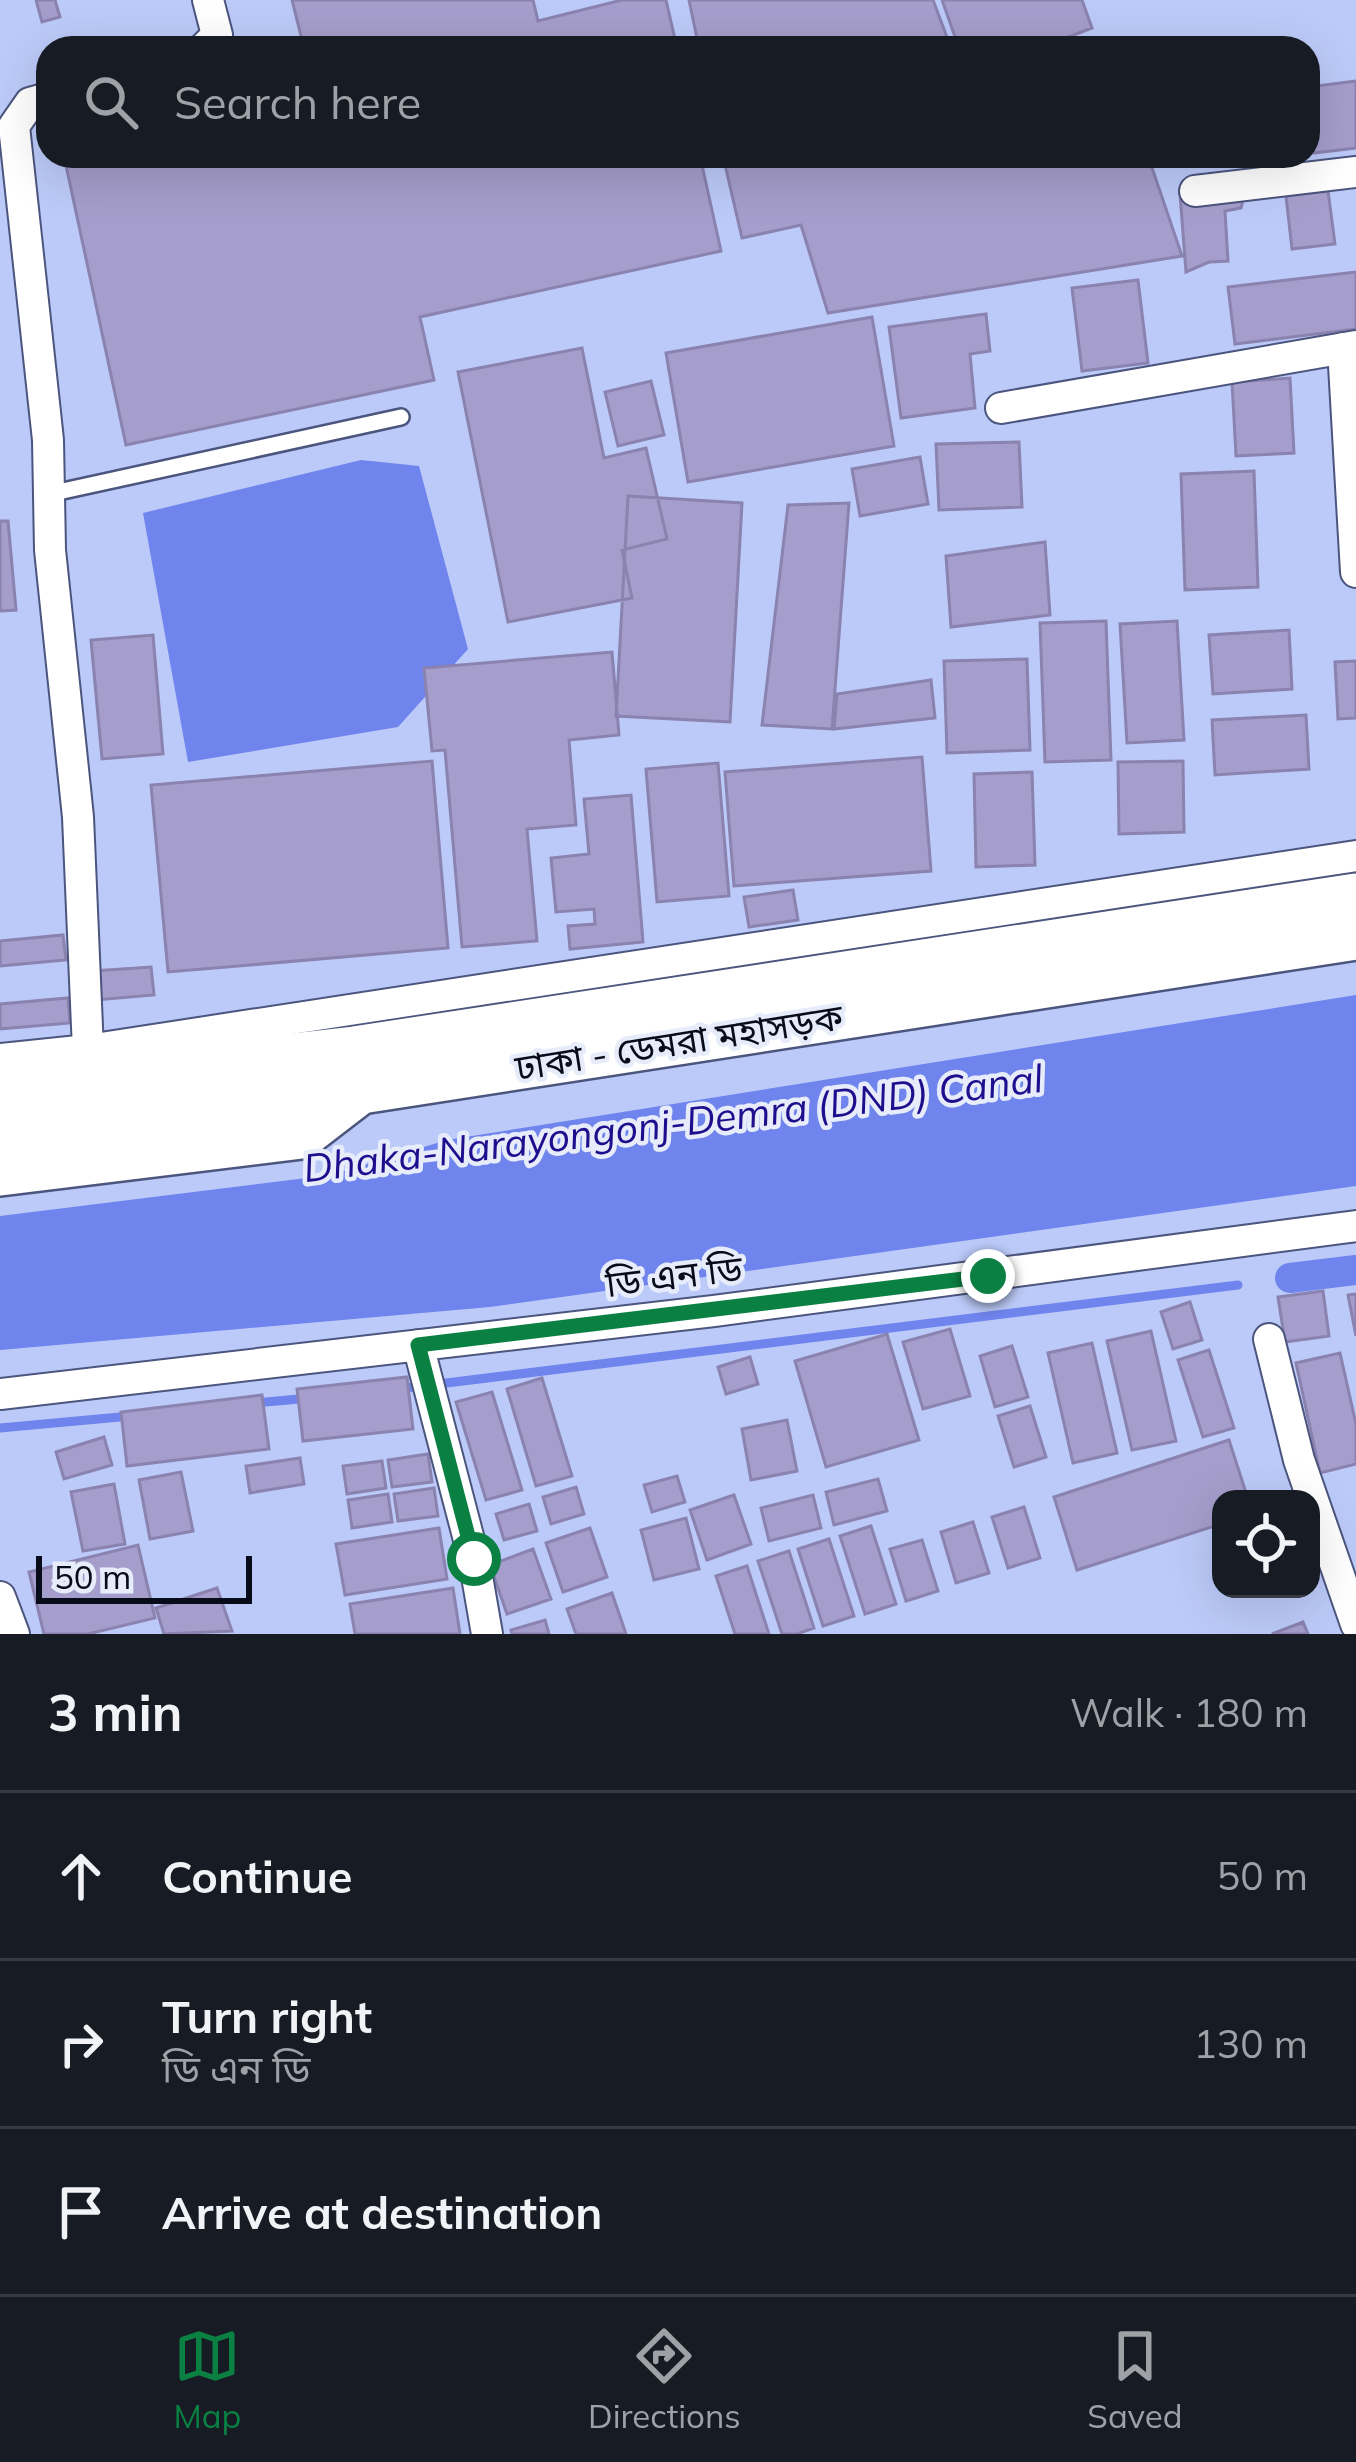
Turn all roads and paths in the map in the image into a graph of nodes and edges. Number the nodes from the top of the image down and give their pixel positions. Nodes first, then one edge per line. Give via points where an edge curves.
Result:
1 (208, 0) edge
2 (216, 36) edge
3 (36, 101) edge
4 (1356, 172) edge
5 (1196, 190) dead end
6 (1350, 347) edge
7 (1000, 407) dead end
8 (401, 417) dead end
9 (49, 494) junction
10 (1356, 572) edge
11 (1356, 856) edge
12 (1356, 896) edge
13 (1356, 937) edge
14 (88, 1050) junction
15 (0, 1059) edge
16 (0, 1089) edge
17 (361, 1091) junction
18 (0, 1131) edge
19 (0, 1173) edge
20 (1356, 1226) edge
21 (1269, 1339) dead end
22 (418, 1345) junction
23 (0, 1394) edge
24 (0, 1597) edge
25 (1356, 1624) edge
26 (14, 1634) edge
27 (487, 1634) edge

1 - 2 street
3 - 9 street via 14,126
4 - 5 street
6 - 7 street
6 - 10 street
8 - 9 lane
9 - 14 street via 78,817
11 - 14 street
12 - 16 main road, ঢাকা - ডেমরা মহাসড়ক via 355,1049
13 - 17 main road, ঢাকা - ডেমরা মহাসড়ক
14 - 15 street
17 - 18 main road, ঢাকা - ডেমরা মহাসড়ক
17 - 19 main road via 302,1136
20 - 22 street, ডি এন ডি
21 - 25 street via 1299,1460
22 - 23 street, ডি এন ডি
22 - 27 street
24 - 26 street

